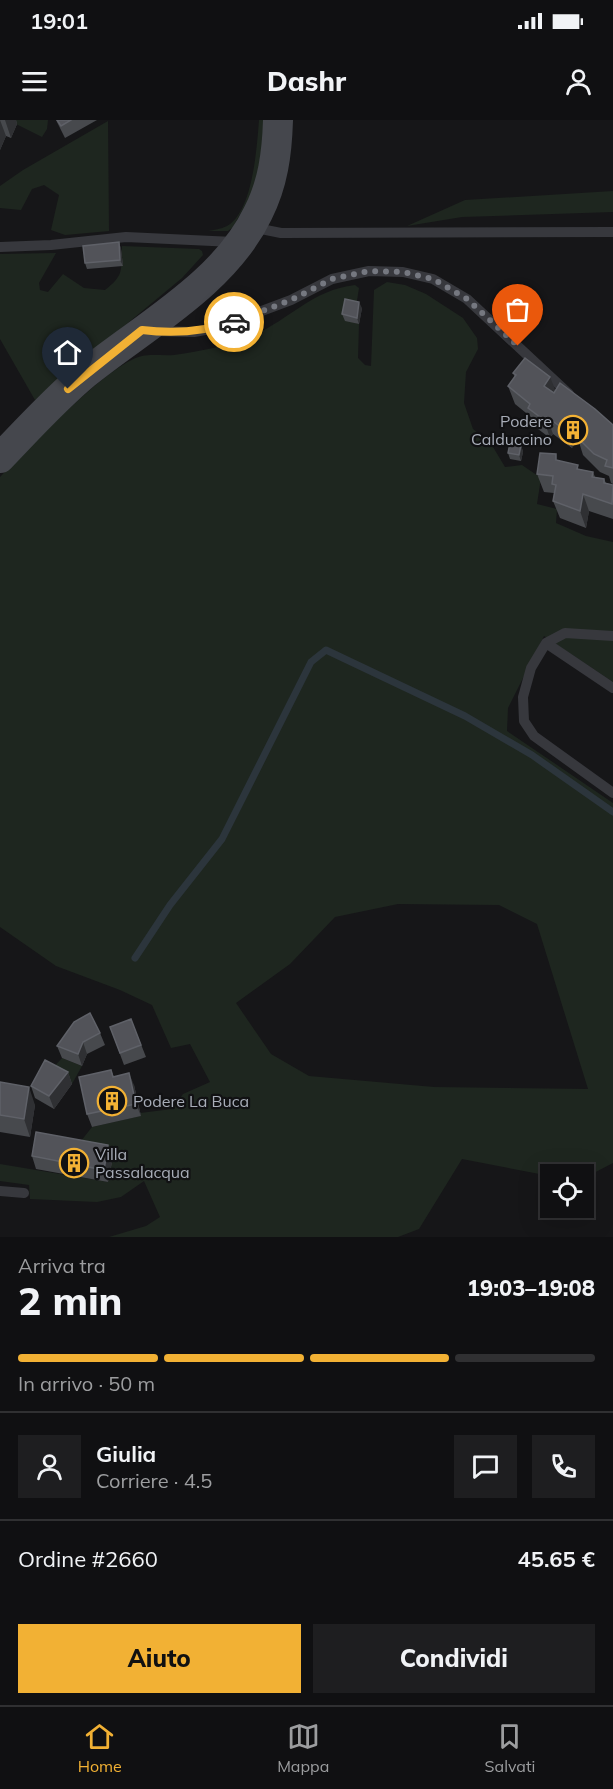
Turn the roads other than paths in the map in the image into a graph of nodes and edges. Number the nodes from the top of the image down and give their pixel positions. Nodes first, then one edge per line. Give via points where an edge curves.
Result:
1 (278, 120) edge
2 (613, 232) edge
3 (245, 235) junction
4 (0, 247) edge
5 (142, 330) junction
6 (577, 402) edge
7 (0, 458) edge
8 (613, 636) edge
9 (546, 643) junction
10 (613, 688) edge
11 (613, 793) edge
12 (0, 1191) edge
13 (24, 1193) dead end

1 - 3 street via 273,172 265,198
2 - 3 lane
3 - 4 lane via 126,237
3 - 5 street via 198,287
5 - 6 lane via 186,332 216,328 291,300 332,279 369,271 403,272 433,279 467,299
5 - 7 street via 68,389
8 - 9 lane via 565,633
9 - 10 lane
9 - 11 lane via 531,668 523,697 524,721 534,736
12 - 13 lane

